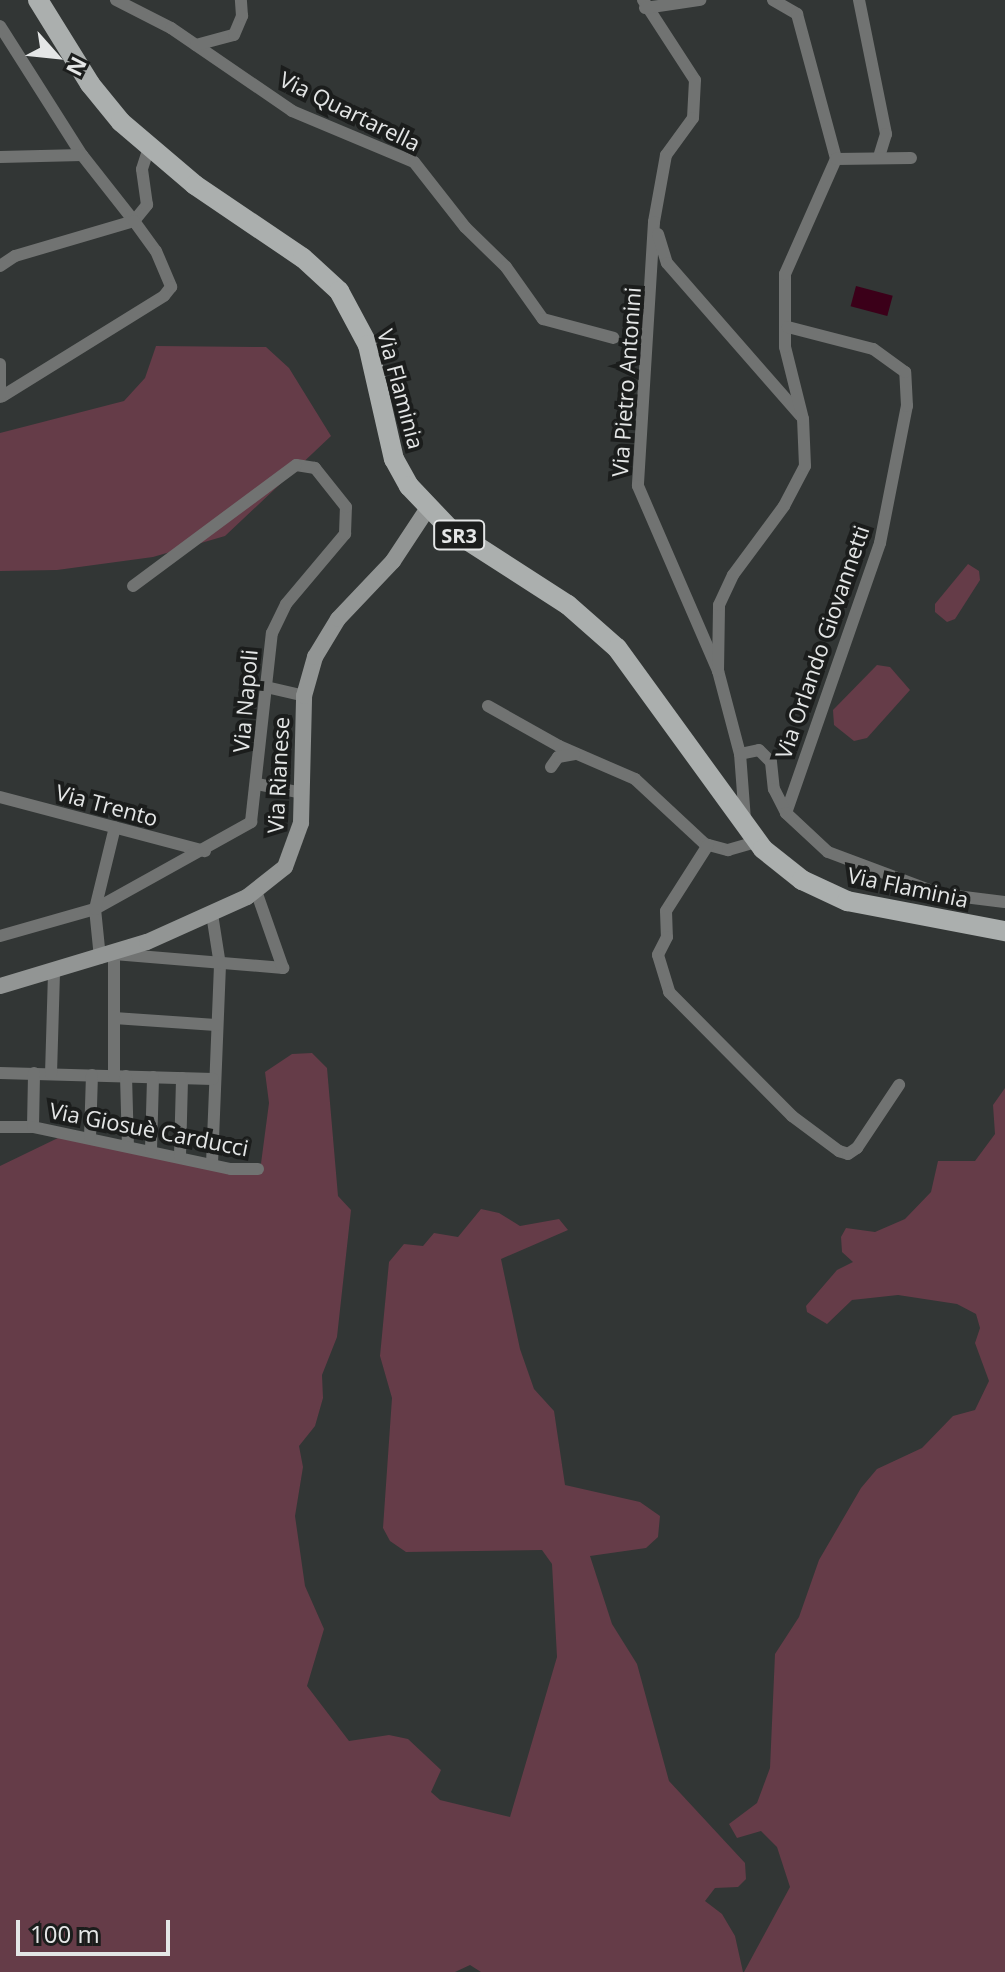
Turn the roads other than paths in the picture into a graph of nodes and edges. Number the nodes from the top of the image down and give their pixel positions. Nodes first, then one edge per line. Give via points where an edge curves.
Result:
1 (38, 0) edge
2 (116, 0) edge
3 (241, 0) edge
4 (700, 0) edge
5 (773, 0) edge
6 (859, 0) edge
7 (644, 4) edge
8 (0, 26) edge
9 (196, 45) junction
10 (149, 147) junction
11 (880, 154) junction
12 (82, 155) junction
13 (0, 157) edge
14 (911, 158) dead end
15 (836, 159) junction
16 (134, 221) junction
17 (654, 222) junction
18 (0, 266) edge
19 (788, 327) junction
20 (614, 338) dead end
21 (0, 364) edge
22 (2, 396) edge
23 (803, 419) junction
24 (428, 508) junction
25 (133, 586) dead end
26 (718, 671) junction
27 (266, 687) junction
28 (304, 696) junction
29 (488, 706) dead end
30 (579, 754) junction
31 (740, 754) junction
32 (551, 767) dead end
33 (257, 784) junction
34 (303, 793) junction
35 (0, 797) edge
36 (786, 813) junction
37 (115, 827) junction
38 (751, 837) junction
39 (708, 845) junction
40 (205, 851) junction
41 (256, 891) junction
42 (1005, 902) edge
43 (95, 909) junction
44 (212, 914) junction
45 (1005, 931) edge
46 (0, 936) edge
47 (107, 956) junction
48 (220, 965) junction
49 (54, 972) junction
50 (0, 986) edge
51 (114, 1018) junction
52 (216, 1025) junction
53 (0, 1073) edge
54 (34, 1073) junction
55 (51, 1074) junction
56 (92, 1075) junction
57 (120, 1076) junction
58 (153, 1077) junction
59 (182, 1078) junction
60 (213, 1079) junction
61 (899, 1085) dead end
62 (0, 1127) edge
63 (33, 1127) junction
64 (90, 1138) junction
65 (128, 1146) junction
66 (151, 1150) junction
67 (180, 1156) junction
68 (212, 1163) junction
69 (258, 1169) dead end

1 - 10 main road, Via Flaminia / SR3 via 100,99
2 - 9 street, Via Quartarella
3 - 9 street via 242,16 234,35
4 - 7 street
5 - 15 street via 797,14
6 - 11 street via 886,134
7 - 17 street, Via Pietro Antonini via 695,80 693,118 666,155
8 - 12 street
9 - 20 street, Via Quartarella via 292,111 414,162 465,227 506,267 540,316 555,325
10 - 16 street via 142,169 147,205
10 - 24 main road, Via Flaminia / SR3 via 303,258 339,291 368,345 396,464
11 - 14 street
11 - 15 street
12 - 13 street
12 - 16 street
15 - 19 street, Via Pietro Antonini via 785,274
16 - 18 street via 20,255
16 - 22 street via 156,251 170,289
17 - 23 street, Via Pietro Antonini via 667,263
17 - 26 street, Via Pietro Antonini via 638,486
19 - 23 street, Via Pietro Antonini via 785,347
19 - 36 street, Via Orlando Giovannetti via 873,349 905,372 907,406 880,543
21 - 22 street
23 - 26 street, Via Pietro Antonini via 805,466 784,506 729,581 716,624
24 - 28 main road, Via Rianese via 393,561 328,632
24 - 38 main road, Via Flaminia / SR3 via 609,640
25 - 27 street, Via Napoli via 274,479 300,464 315,468 344,504 348,527 279,617
26 - 31 street, Via Pietro Antonini
27 - 28 street
27 - 33 street, Via Napoli
28 - 34 main road, Via Rianese
29 - 30 street
30 - 32 street via 558,757
30 - 39 street via 643,784
31 - 36 street via 759,750 769,757 775,793
31 - 38 street, Via Pietro Antonini
33 - 34 street
33 - 40 street, Via Napoli via 250,824
34 - 41 main road, Via Rianese via 291,858
35 - 37 street, Via Trento
36 - 42 street via 812,840 862,868 940,894
37 - 40 street, Via Trento
37 - 43 street
38 - 39 street via 728,850
38 - 45 main road, Via Flaminia / SR3 via 802,880 847,901
39 - 61 street via 666,911 667,937 658,955 669,992 792,1116 839,1151 848,1154 857,1148
40 - 43 street, Via Napoli
41 - 44 main road, Via Rianese
41 - 48 street via 283,968
43 - 46 street, Via Napoli
43 - 47 street
44 - 47 main road, Via Rianese
44 - 48 street
47 - 48 street
47 - 49 main road, Via Rianese
47 - 51 street
48 - 52 street
49 - 50 main road, Via Rianese
49 - 55 street
51 - 52 street
51 - 57 street
52 - 60 street
53 - 54 street
54 - 55 street
54 - 63 street
55 - 56 street
56 - 57 street
56 - 64 street
57 - 58 street
57 - 65 street
58 - 59 street
58 - 66 street
59 - 60 street
59 - 67 street
60 - 68 street
62 - 63 street, Via Giosuè Carducci
63 - 64 street, Via Giosuè Carducci
64 - 65 street, Via Giosuè Carducci
65 - 66 street, Via Giosuè Carducci
66 - 67 street, Via Giosuè Carducci
67 - 68 street, Via Giosuè Carducci
68 - 69 street, Via Giosuè Carducci

